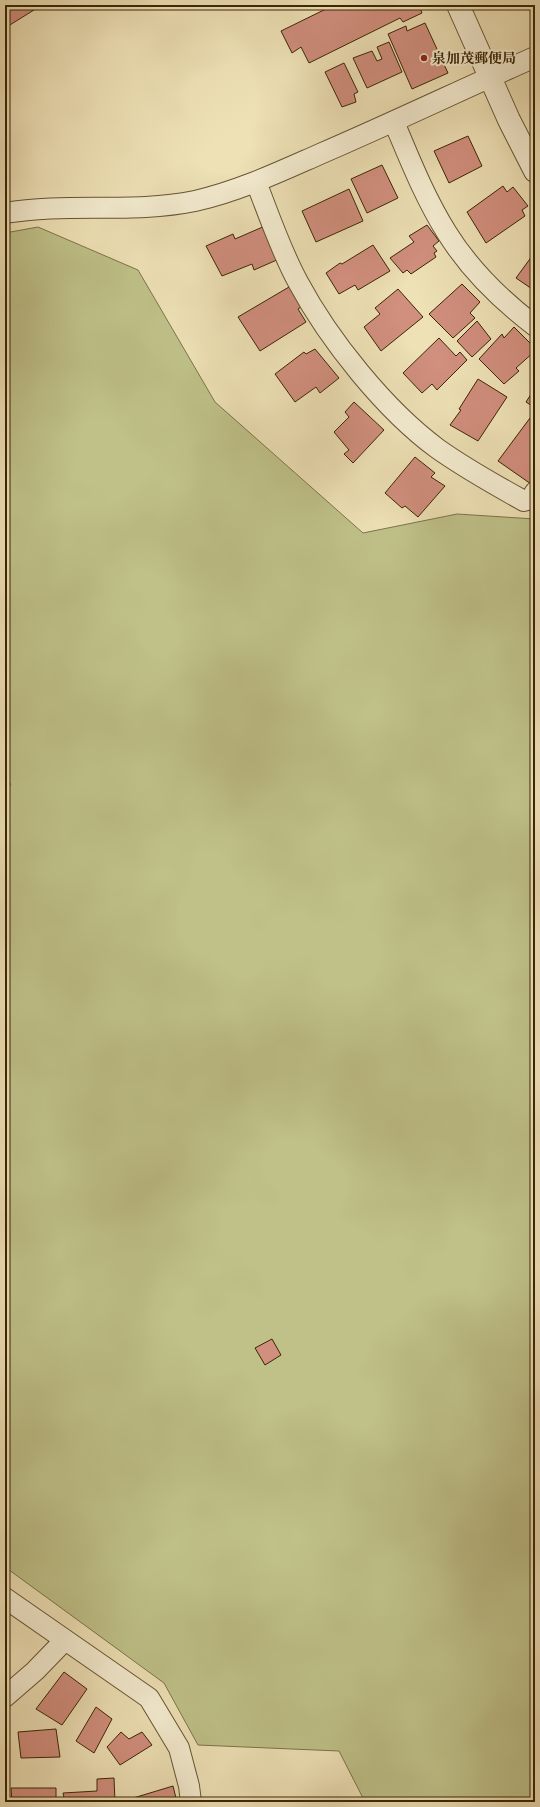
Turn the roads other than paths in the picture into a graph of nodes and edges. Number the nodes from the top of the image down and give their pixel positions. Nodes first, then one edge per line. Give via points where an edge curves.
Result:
1 (458, 5) edge
2 (535, 57) edge
3 (490, 78) junction
4 (394, 122) junction
5 (535, 171) edge
6 (256, 182) junction
7 (5, 213) edge
8 (535, 326) edge
9 (535, 492) edge
10 (5, 1598) edge
11 (65, 1640) junction
12 (5, 1697) edge
13 (191, 1802) edge

1 - 3 street
2 - 3 street
3 - 4 street
3 - 5 street
4 - 6 street
4 - 8 street via 429,202 447,233 483,280
6 - 7 street via 219,195 170,205
6 - 9 street via 297,281 352,364 438,449 524,501 531,499
10 - 11 street
11 - 12 street
11 - 13 street via 149,1698 179,1748

